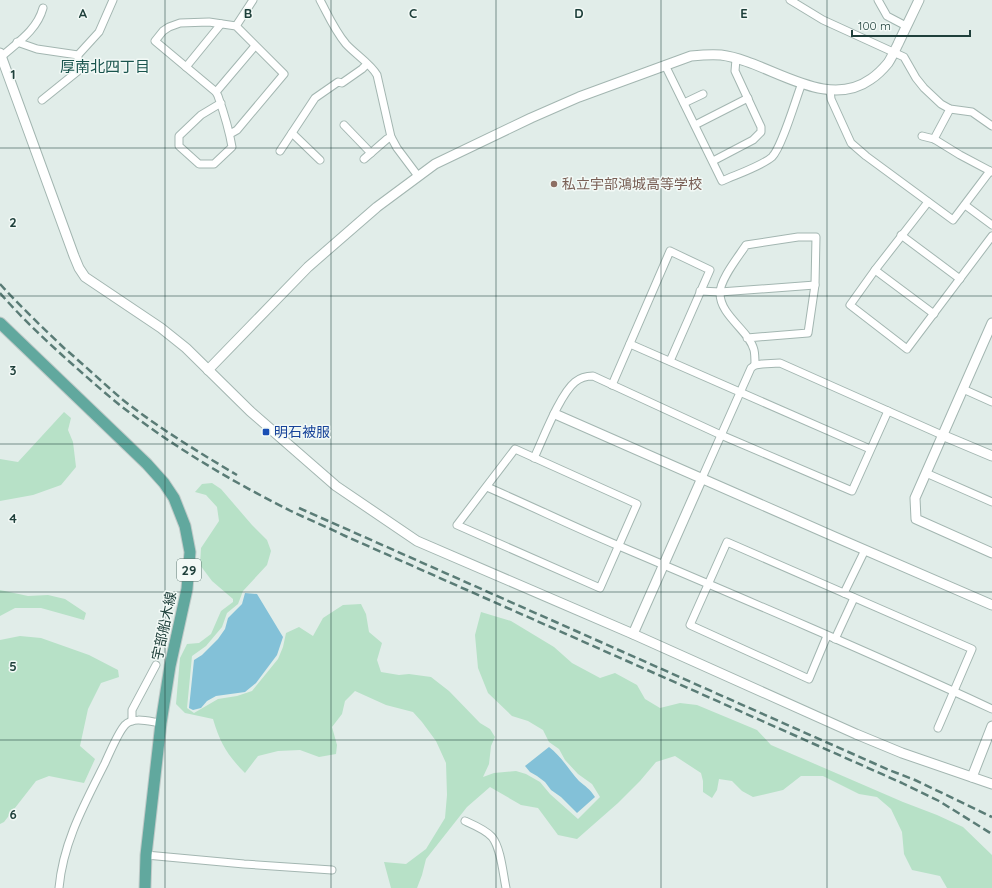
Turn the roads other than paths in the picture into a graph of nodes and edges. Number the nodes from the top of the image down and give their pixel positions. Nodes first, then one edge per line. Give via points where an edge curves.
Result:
1 (113, 0) edge
2 (253, 0) edge
3 (320, 0) edge
4 (790, 0) edge
5 (878, 0) edge
6 (919, 0) edge
7 (44, 8) dead end
8 (221, 24) junction
9 (236, 26) junction
10 (906, 26) junction
11 (17, 42) junction
12 (255, 46) junction
13 (893, 52) junction
14 (1, 55) edge
15 (78, 55) junction
16 (736, 58) junction
17 (367, 64) junction
18 (665, 65) junction
19 (186, 67) junction
20 (802, 82) junction
21 (830, 90) junction
22 (216, 92) junction
23 (703, 94) dead end
24 (748, 98) junction
25 (42, 100) dead end
26 (221, 103) junction
27 (684, 103) junction
28 (950, 109) junction
29 (344, 125) dead end
30 (695, 125) junction
31 (992, 126) edge
32 (292, 133) junction
33 (230, 134) junction
34 (922, 136) dead end
35 (391, 137) junction
36 (934, 139) junction
37 (280, 151) dead end
38 (371, 153) junction
39 (364, 159) dead end
40 (320, 160) dead end
41 (713, 161) junction
42 (991, 171) edge
43 (418, 176) junction
44 (928, 202) junction
45 (965, 205) junction
46 (992, 225) edge
47 (901, 235) junction
48 (992, 236) edge
49 (875, 270) junction
50 (960, 279) junction
51 (815, 285) junction
52 (700, 291) junction
53 (720, 292) junction
54 (934, 314) junction
55 (0, 323) edge
56 (992, 323) edge
57 (747, 338) junction
58 (630, 344) junction
59 (670, 361) junction
60 (755, 365) junction
61 (208, 370) junction
62 (612, 385) junction
63 (963, 389) junction
64 (740, 392) junction
65 (992, 402) edge
66 (888, 411) junction
67 (555, 414) junction
68 (721, 435) junction
69 (942, 435) junction
70 (870, 449) junction
71 (992, 456) edge
72 (534, 458) junction
73 (926, 473) junction
74 (702, 478) junction
75 (487, 487) junction
76 (992, 502) edge
77 (619, 546) junction
78 (865, 550) junction
79 (992, 553) edge
80 (664, 564) junction
81 (708, 583) junction
82 (844, 594) junction
83 (854, 598) junction
84 (992, 605) edge
85 (633, 634) junction
86 (827, 636) junction
87 (835, 639) junction
88 (156, 666) dead end
89 (955, 692) junction
90 (992, 709) edge
91 (132, 721) junction
92 (160, 723) junction
93 (992, 726) edge
94 (938, 728) dead end
95 (989, 743) edge
96 (972, 777) junction
97 (992, 784) edge
98 (465, 821) dead end
99 (146, 855) junction
100 (332, 870) dead end
101 (59, 888) edge
102 (144, 888) edge
103 (506, 888) edge

1 - 15 street via 99,32
2 - 9 street
3 - 17 street via 344,42
4 - 13 street via 823,20
5 - 10 street via 887,16
6 - 10 street
7 - 11 street via 41,18
8 - 9 street
8 - 19 street
8 - 19 street via 180,23 164,31 156,41
9 - 12 street
10 - 13 street
11 - 14 street
11 - 15 street
12 - 22 street
12 - 33 street via 284,74 237,130
13 - 21 street via 883,69 864,83 848,89
13 - 28 street via 904,57 924,88
14 - 61 street via 79,268 92,282 161,328
15 - 25 street via 78,71
16 - 18 street via 708,54 691,56
16 - 20 street
16 - 24 street via 735,71
17 - 32 street via 342,83 338,82 315,98
17 - 35 street via 374,69 377,76
18 - 27 street
18 - 43 street via 531,118 435,164
19 - 22 street
20 - 21 street
20 - 41 street via 779,146 772,157 722,181
21 - 44 street via 830,99 851,143
22 - 26 street
23 - 27 street
24 - 30 street
24 - 41 street via 761,127 760,132 753,140
26 - 33 street
26 - 33 street via 202,115 179,136 179,146 199,164 214,164 232,147
27 - 30 street
28 - 31 street via 972,112
28 - 36 street
29 - 38 street
30 - 41 street
32 - 37 street
32 - 40 street
34 - 36 street
35 - 38 street
35 - 43 street
36 - 42 street
38 - 39 street
42 - 45 street
43 - 61 street via 376,207 308,267
44 - 45 street via 953,220
44 - 47 street
45 - 46 street
47 - 49 street
47 - 50 street
48 - 50 street
49 - 54 street
49 - 54 street via 850,305 907,349
50 - 54 street
51 - 53 street
51 - 53 street via 816,237 798,237 746,245 724,278
51 - 57 street via 808,333
52 - 53 street
52 - 58 street via 710,270 670,252
52 - 59 street
53 - 57 street via 728,315
55 - 92 main road, 宇部船木線 / 29 via 147,464 171,493 180,512 189,538 189,568
56 - 63 street
57 - 60 street via 754,349
58 - 59 street
58 - 62 street
59 - 64 street
60 - 64 street via 751,368
60 - 66 street via 780,363
61 - 85 street via 317,471 417,541
62 - 67 street via 593,376 584,376 569,388
62 - 68 street
63 - 65 street
63 - 69 street
64 - 68 street
64 - 70 street
66 - 69 street
66 - 70 street
67 - 72 street
67 - 74 street
68 - 70 street via 852,491
68 - 74 street
69 - 71 street
69 - 73 street
72 - 75 street via 515,449
72 - 77 street via 637,504
73 - 76 street
73 - 79 street via 914,498 916,519
74 - 78 street
74 - 80 street
75 - 77 street
75 - 77 street via 457,525 600,588
77 - 80 street
78 - 82 street
78 - 84 street
80 - 81 street
80 - 85 street
81 - 82 street via 727,542
81 - 86 street
81 - 86 street via 690,625 809,679
82 - 83 street
83 - 87 street
83 - 89 street via 972,649
85 - 96 street via 902,754
86 - 87 street
87 - 89 street
88 - 91 street via 132,710
89 - 90 street
89 - 94 street
91 - 92 street
91 - 101 street via 125,724 71,836 64,855
92 - 99 main road, 宇部船木線 / 29
93 - 95 street
95 - 96 street
96 - 97 street
98 - 103 street via 492,836 501,859
99 - 100 street
99 - 102 main road, 宇部船木線 / 29

